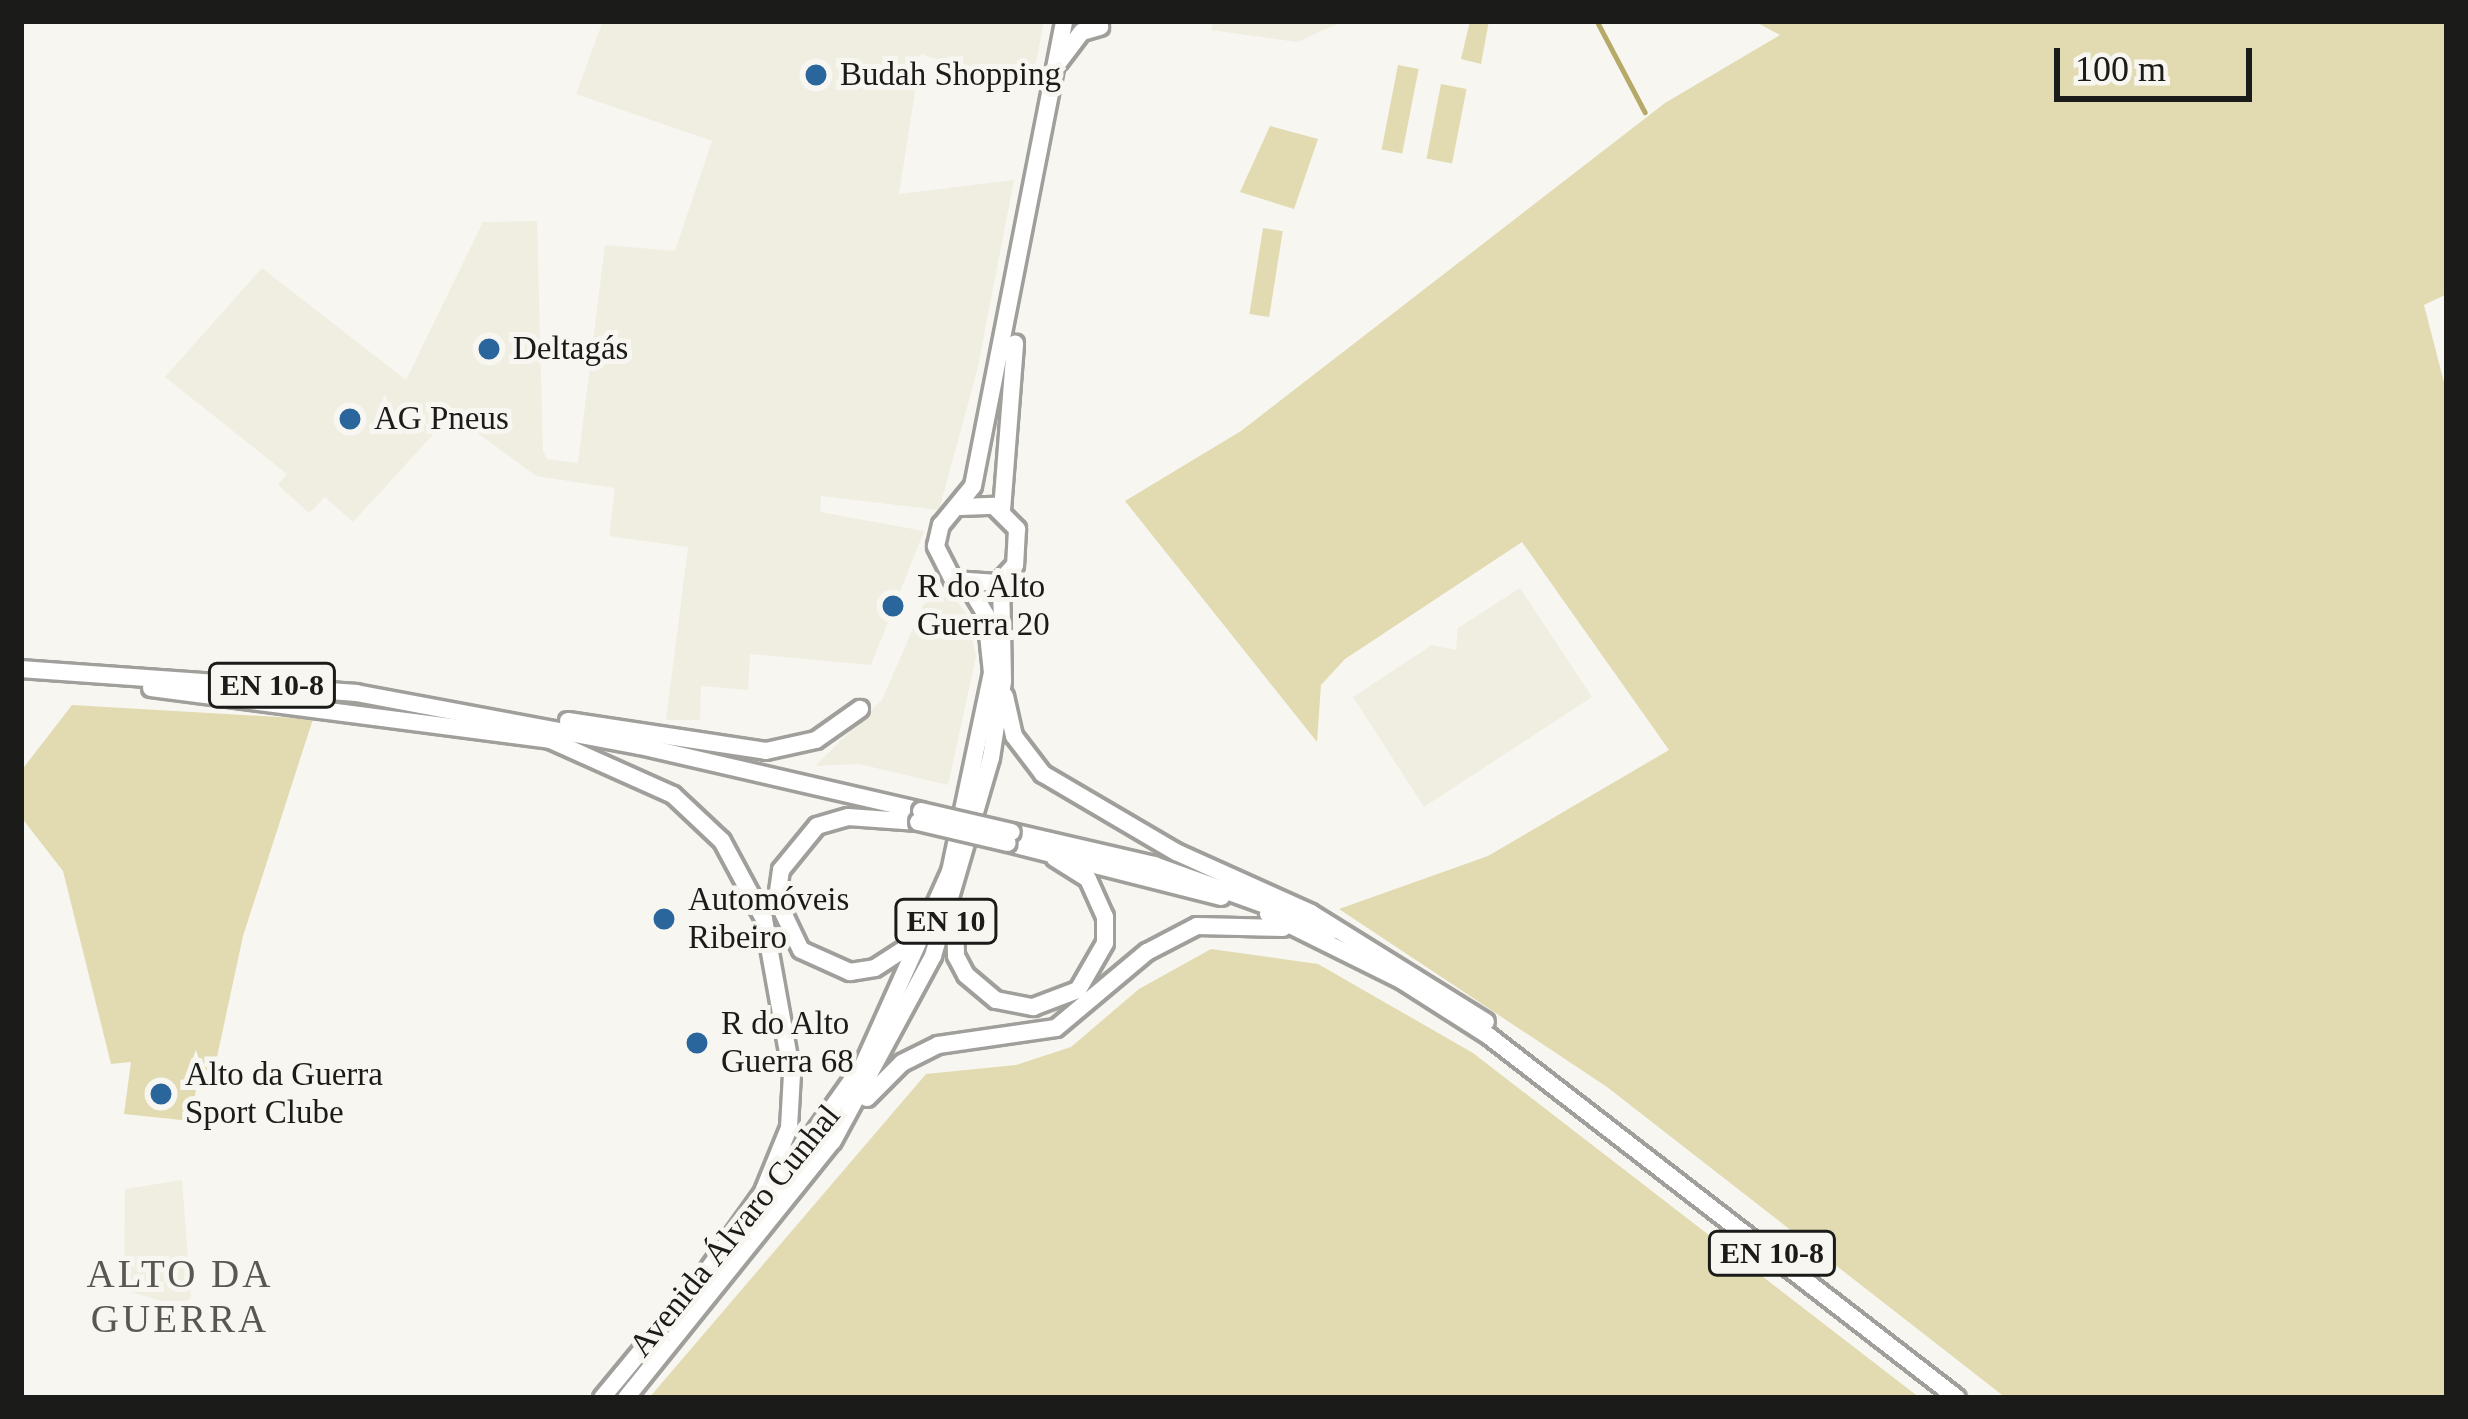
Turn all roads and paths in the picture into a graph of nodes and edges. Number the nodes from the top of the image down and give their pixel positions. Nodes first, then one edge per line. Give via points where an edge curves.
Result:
1 (1064, 21) edge
2 (1100, 27) dead end
3 (1055, 68) junction
4 (1030, 218) junction
5 (960, 507) junction
6 (1001, 510) junction
7 (1001, 580) junction
8 (969, 586) junction
9 (21, 669) edge
10 (21, 679) edge
11 (1003, 681) junction
12 (860, 710) dead end
13 (482, 715) junction
14 (548, 739) junction
15 (727, 772) junction
16 (919, 817) junction
17 (1010, 837) junction
18 (957, 870) junction
19 (1332, 937) junction
20 (833, 1141) junction
21 (710, 1268) junction
22 (602, 1398) edge
23 (626, 1398) edge
24 (1957, 1398) edge

1 - 3 main road
2 - 3 main road via 1076,38
3 - 4 main road
4 - 5 main road via 973,486
4 - 6 main road
5 - 6 main road
5 - 8 main road via 941,525 936,546 947,574
6 - 7 main road via 1020,541 1015,565
7 - 8 main road
7 - 11 main road, Avenida Álvaro Cunhal / EN 10
8 - 18 main road, Avenida Álvaro Cunhal / EN 10 via 986,615 992,673
9 - 13 main road, EN 10-8 via 230,680
10 - 14 main road, EN 10-8 via 231,693
11 - 18 main road, Avenida Álvaro Cunhal / EN 10
11 - 19 main road via 1014,736 1043,774
12 - 13 main road via 816,740 766,751
13 - 15 main road, EN 10-8
14 - 15 main road, EN 10-8
14 - 21 main road via 643,776 703,820 753,890 792,1074 788,1128 762,1194
15 - 16 main road, EN 10-8
16 - 17 main road, EN 10-8, bridge
16 - 18 main road via 848,817 817,826 781,870 785,930 824,965 875,968 906,948
17 - 18 main road via 1069,865 1100,899 1105,943 1078,990 1052,1004 1013,1006 965,975 953,938
17 - 19 main road, EN 10-8 via 1154,865
18 - 20 main road, Avenida Álvaro Cunhal / EN 10 via 933,956
18 - 21 main road, Avenida Álvaro Cunhal / EN 10 via 864,1064 798,1162
19 - 20 main road via 1268,924 1197,926 1147,952 1056,1028 915,1055 886,1076
19 - 24 main road, EN 10-8 via 1486,1022
20 - 23 main road, Avenida Álvaro Cunhal / EN 10
21 - 22 main road, Avenida Álvaro Cunhal / EN 10

